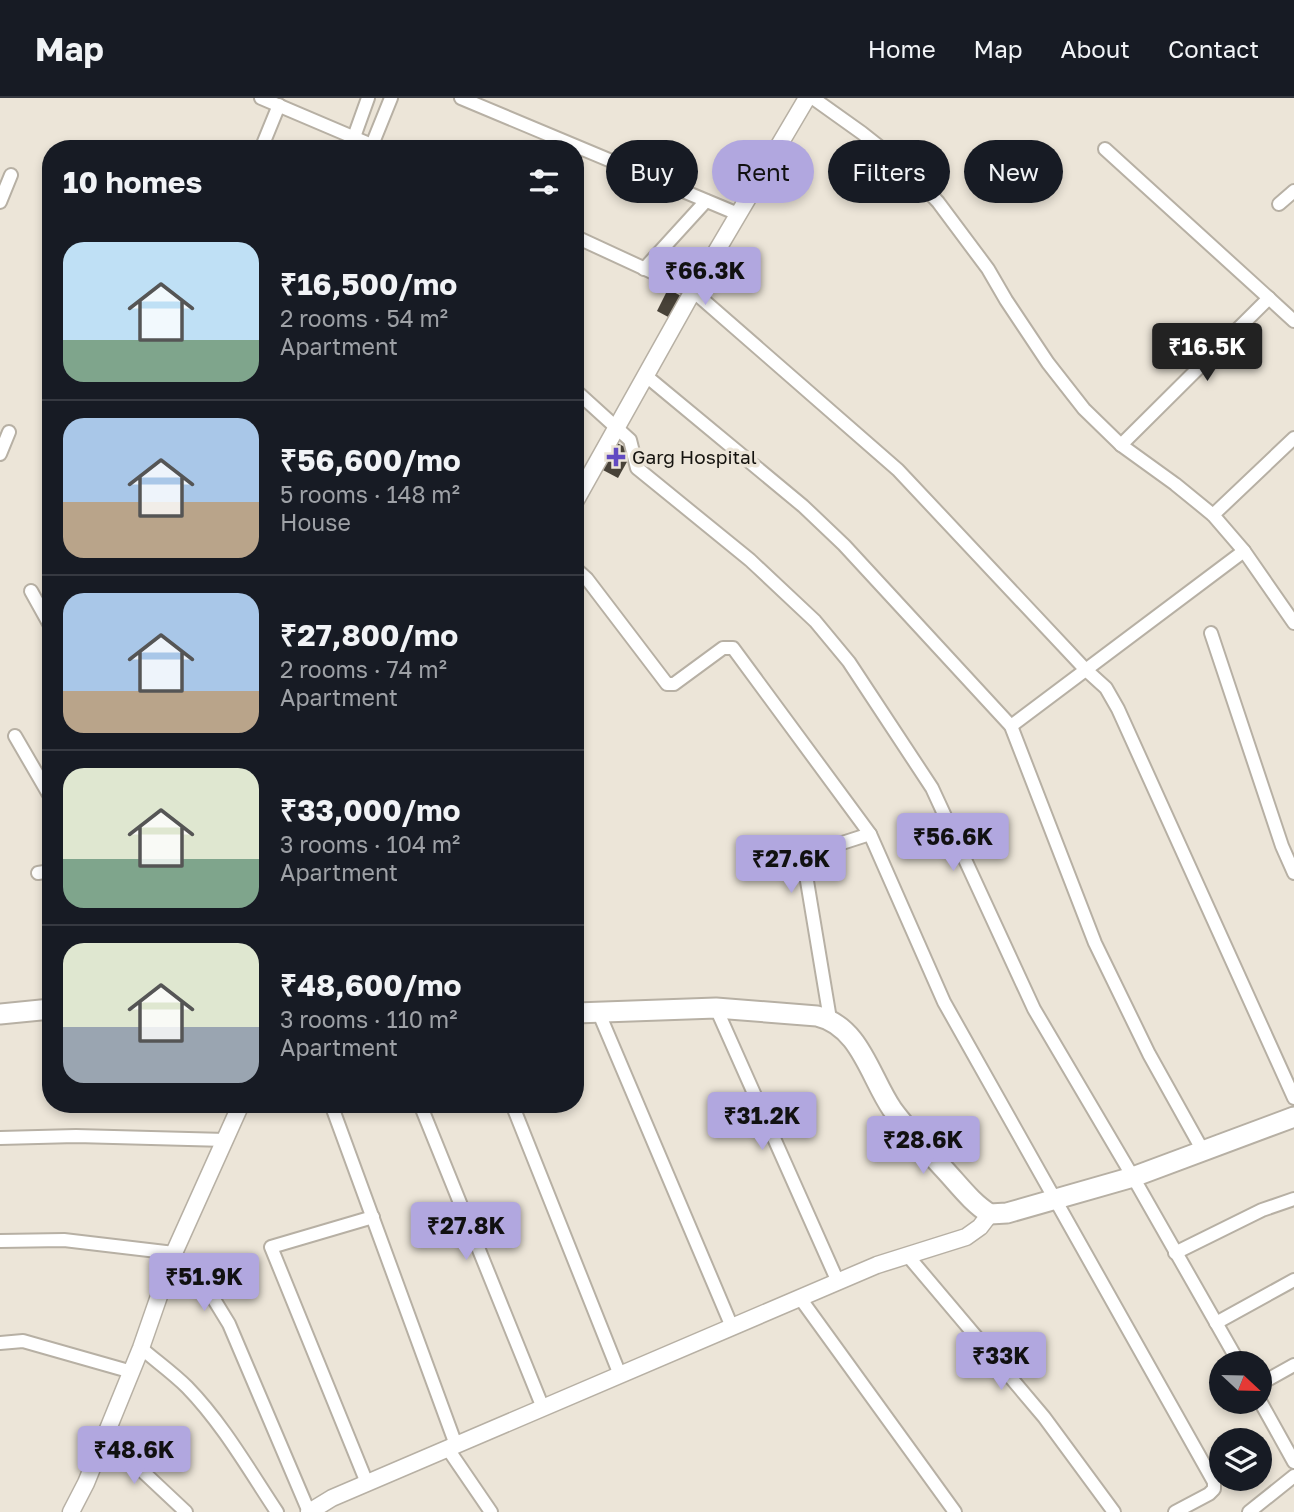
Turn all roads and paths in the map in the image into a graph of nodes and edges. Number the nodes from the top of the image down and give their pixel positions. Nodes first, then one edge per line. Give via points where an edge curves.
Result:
1 (261, 98) edge
2 (368, 98) edge
3 (391, 98) edge
4 (461, 98) edge
5 (807, 98) edge
6 (813, 98) edge
7 (279, 106) junction
8 (354, 137) junction
9 (265, 140) edge
10 (361, 140) edge
11 (378, 140) edge
12 (561, 140) edge
13 (1105, 149) dead end
14 (584, 150) edge
15 (11, 175) dead end
16 (1294, 191) edge
17 (706, 201) junction
18 (0, 202) edge
19 (1279, 204) dead end
20 (738, 214) junction
21 (584, 241) edge
22 (644, 269) junction
23 (693, 291) junction
24 (1269, 298) junction
25 (1294, 321) edge
26 (645, 375) junction
27 (584, 398) edge
28 (616, 426) junction
29 (9, 432) dead end
30 (1294, 438) edge
31 (1121, 445) junction
32 (0, 454) edge
33 (584, 485) edge
34 (1213, 515) junction
35 (1244, 551) junction
36 (584, 576) edge
37 (31, 591) dead end
38 (42, 611) edge
39 (1294, 623) edge
40 (1210, 633) dead end
41 (1085, 669) junction
42 (1011, 726) junction
43 (15, 736) dead end
44 (42, 782) edge
45 (870, 834) junction
46 (1294, 873) edge
47 (716, 1008) junction
48 (42, 1010) edge
49 (598, 1011) junction
50 (584, 1012) edge
51 (0, 1014) edge
52 (830, 1019) junction
53 (1294, 1098) edge
54 (237, 1113) edge
55 (334, 1113) edge
56 (424, 1113) edge
57 (516, 1113) edge
58 (1294, 1117) edge
59 (0, 1138) edge
60 (226, 1140) junction
61 (1203, 1151) junction
62 (1133, 1177) junction
63 (1054, 1198) junction
64 (1294, 1199) edge
65 (990, 1214) junction
66 (373, 1217) junction
67 (0, 1241) edge
68 (174, 1253) junction
69 (1175, 1253) junction
70 (908, 1256) junction
71 (1294, 1280) edge
72 (838, 1282) junction
73 (800, 1298) junction
74 (1216, 1323) junction
75 (732, 1327) junction
76 (0, 1343) edge
77 (141, 1348) junction
78 (1231, 1351) edge
79 (1294, 1365) edge
80 (132, 1371) junction
81 (620, 1375) junction
82 (1272, 1377) edge
83 (543, 1408) junction
84 (1267, 1414) edge
85 (105, 1436) junction
86 (452, 1447) junction
87 (1294, 1462) edge
88 (1294, 1476) edge
89 (367, 1483) junction
90 (315, 1511) edge
91 (71, 1512) edge
92 (186, 1512) edge
93 (277, 1512) edge
94 (491, 1512) edge
95 (955, 1512) edge
96 (1114, 1512) edge
97 (1175, 1512) edge
98 (1250, 1512) edge

1 - 7 street
2 - 8 street
3 - 11 street
4 - 12 street
5 - 20 street
6 - 31 street via 905,167 938,202 1048,363 1084,409
7 - 8 street
7 - 9 street
8 - 10 street
13 - 24 street
14 - 17 street
15 - 18 street
16 - 19 street
17 - 20 street
17 - 22 street
20 - 23 street
21 - 22 street
22 - 23 street
23 - 26 street
23 - 41 street via 898,470
24 - 25 street
24 - 31 street
26 - 28 street
26 - 42 street via 803,506
27 - 28 street
28 - 33 street
28 - 62 street via 630,440 637,468 750,560 815,621 849,662 932,788 1034,1010
29 - 32 street
30 - 34 street
31 - 34 street
34 - 35 street
35 - 39 street
35 - 41 street
36 - 45 street via 667,684 674,684 723,648 733,648
37 - 38 street
40 - 46 street
41 - 42 street
41 - 53 street via 1112,697
42 - 61 street via 1096,943 1149,1054
43 - 44 street
45 - 52 street via 811,853 804,863
45 - 63 street via 944,1002
47 - 49 main road
47 - 52 main road
47 - 72 street
48 - 51 main road
49 - 50 main road
49 - 75 street
52 - 65 main road via 854,1041 890,1107 916,1141
54 - 60 street
55 - 66 street
56 - 83 street
57 - 81 street
58 - 61 main road
59 - 60 street
60 - 68 street
61 - 62 main road
62 - 63 main road
62 - 69 street
63 - 65 main road
63 - 97 street via 1214,1482 1209,1494
64 - 69 street
65 - 70 street via 966,1237
66 - 86 street
66 - 89 street via 271,1247
67 - 68 street via 65,1240
68 - 77 street
68 - 90 street via 205,1286 229,1324
69 - 74 street
70 - 72 street
70 - 96 street via 1044,1417
71 - 74 street
72 - 73 street
73 - 75 street
73 - 95 street
74 - 78 street
75 - 81 street
76 - 80 street via 23,1341
77 - 80 street
77 - 93 street via 187,1387
79 - 82 street
80 - 85 street
81 - 83 street
83 - 86 street
84 - 87 street
85 - 91 street
85 - 92 street
86 - 89 street
86 - 94 street
88 - 98 street
89 - 90 street

